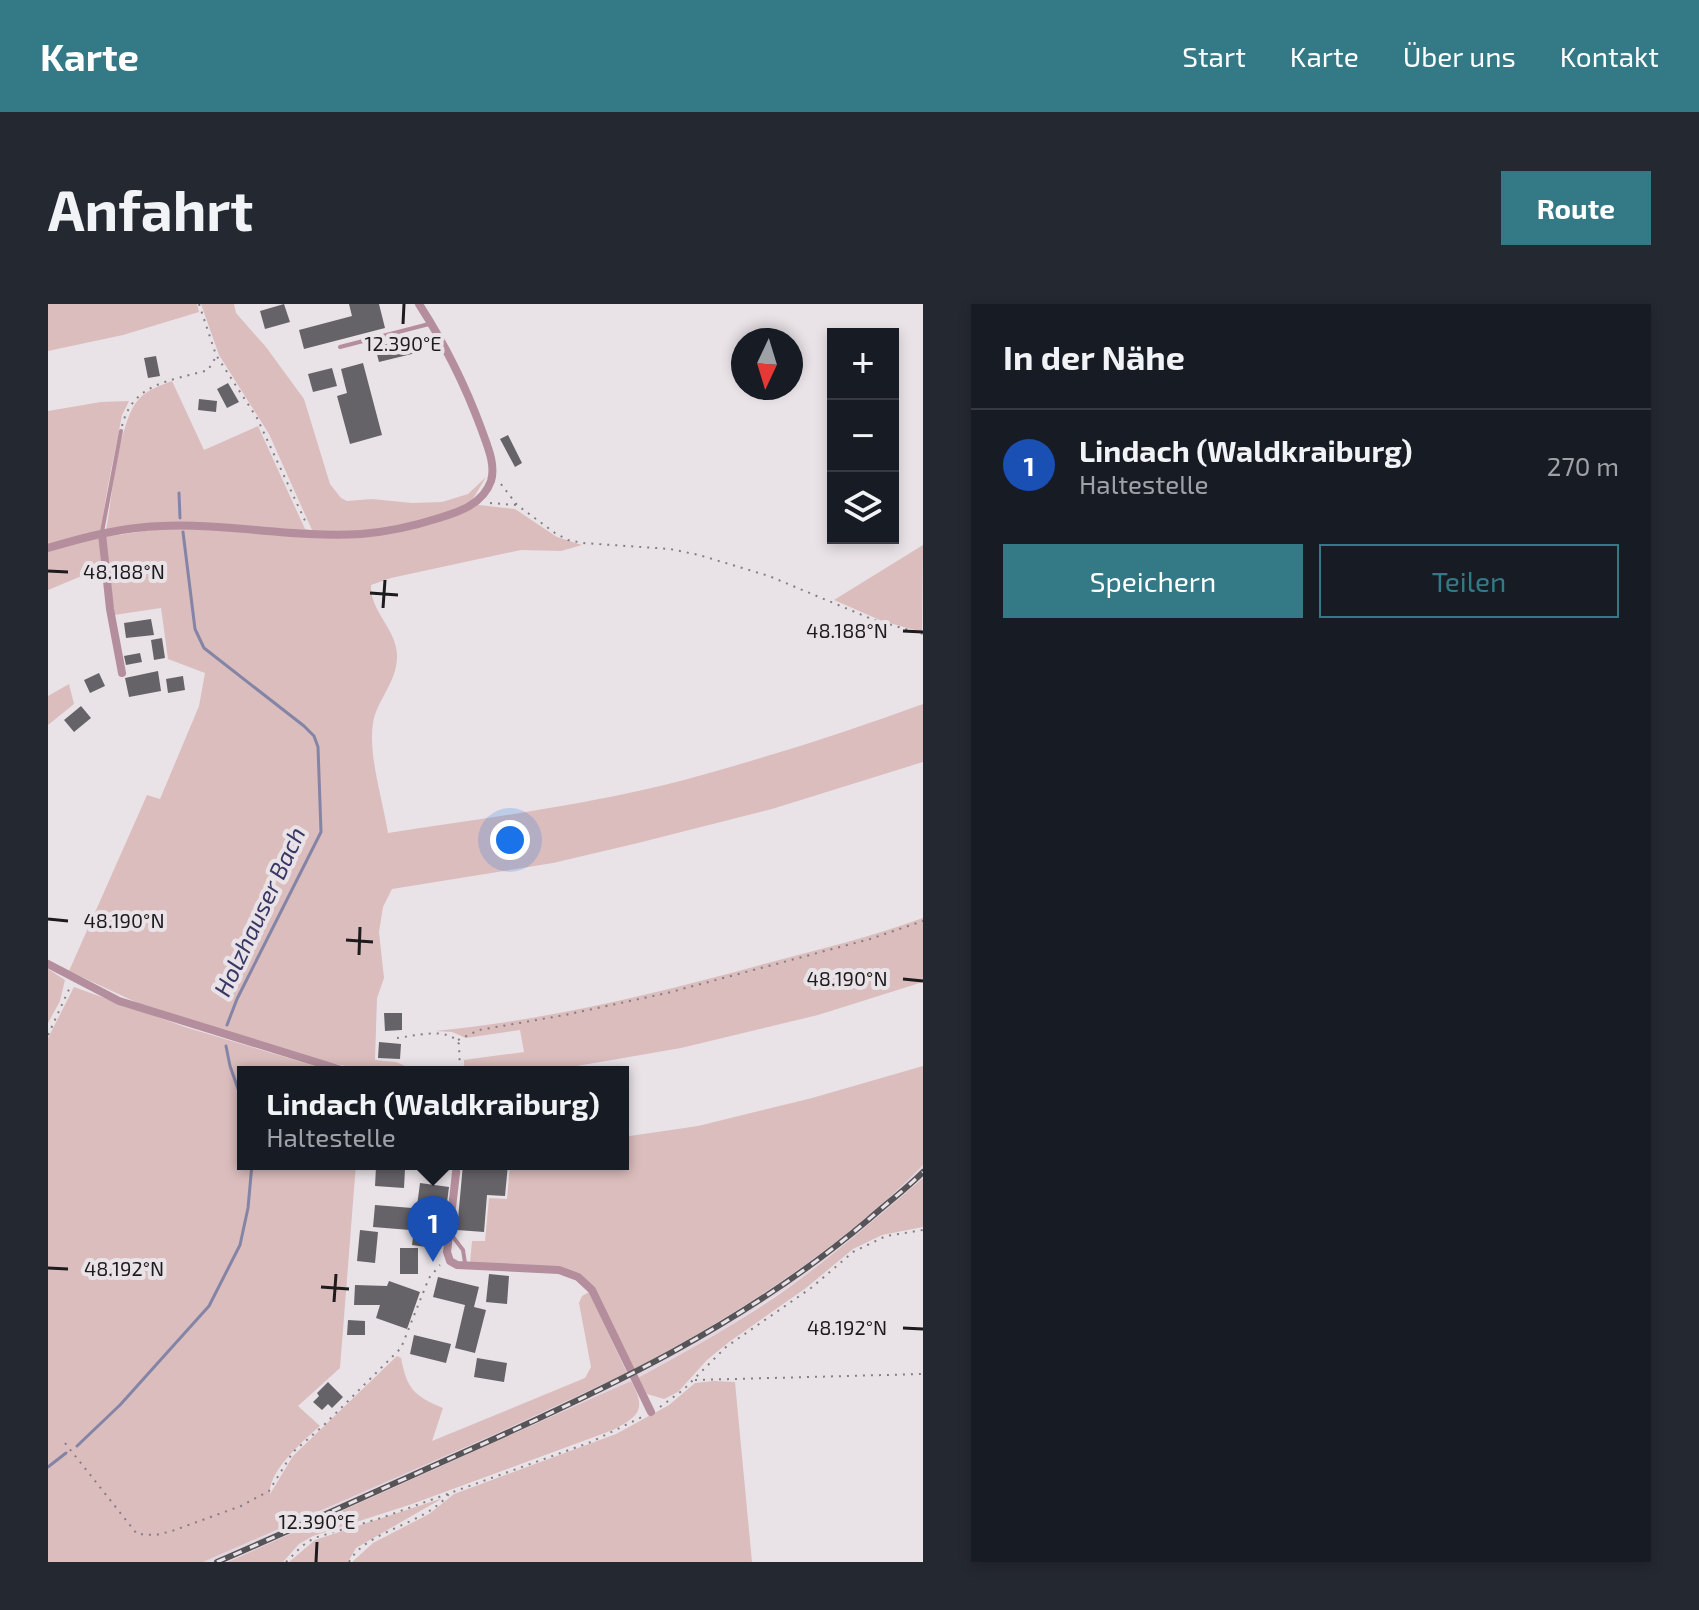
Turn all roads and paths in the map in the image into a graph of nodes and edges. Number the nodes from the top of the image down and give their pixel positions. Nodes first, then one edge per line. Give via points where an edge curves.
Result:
1 (199, 304) edge
2 (419, 304) edge
3 (432, 323) junction
4 (340, 347) dead end
5 (216, 355) junction
6 (121, 431) joint
7 (492, 469) junction
8 (473, 505) junction
9 (517, 505) junction
10 (102, 534) junction
11 (311, 534) junction
12 (48, 548) edge
13 (923, 634) edge
14 (122, 673) dead end
15 (923, 921) edge
16 (48, 964) edge
17 (74, 979) junction
18 (48, 1035) edge
19 (397, 1038) dead end
20 (458, 1040) junction
21 (328, 1066) edge
22 (460, 1066) edge
23 (456, 1170) edge
24 (923, 1230) edge
25 (450, 1233) junction
26 (448, 1256) junction
27 (464, 1266) junction
28 (923, 1374) edge
29 (694, 1380) junction
30 (651, 1412) junction
31 (65, 1443) dead end
32 (450, 1493) junction
33 (286, 1562) edge
34 (349, 1562) edge

1 - 5 path
2 - 3 street
3 - 4 lane
3 - 7 street via 463,378
5 - 6 path via 208,370 141,392
5 - 11 path via 257,418
6 - 10 lane
7 - 8 street via 486,492
7 - 9 path
8 - 9 path
8 - 11 street via 420,524 356,534
9 - 13 path via 568,540 699,555
10 - 11 street via 198,525
10 - 12 street
10 - 14 street
15 - 20 path via 681,990 479,1030
16 - 17 street
17 - 18 path
17 - 21 street via 140,1008
19 - 20 path via 444,1033
20 - 22 path
23 - 25 street
24 - 29 path via 886,1236 853,1252 726,1347
25 - 26 street
25 - 27 lane via 463,1250
26 - 27 street via 453,1264
26 - 31 path via 429,1278 401,1348 293,1452 269,1491 241,1506 156,1535 137,1534
27 - 30 street via 559,1270 582,1280 592,1290
28 - 29 path
29 - 30 path
30 - 32 path via 591,1442
32 - 33 path via 314,1538
32 - 34 path via 432,1509 361,1547

